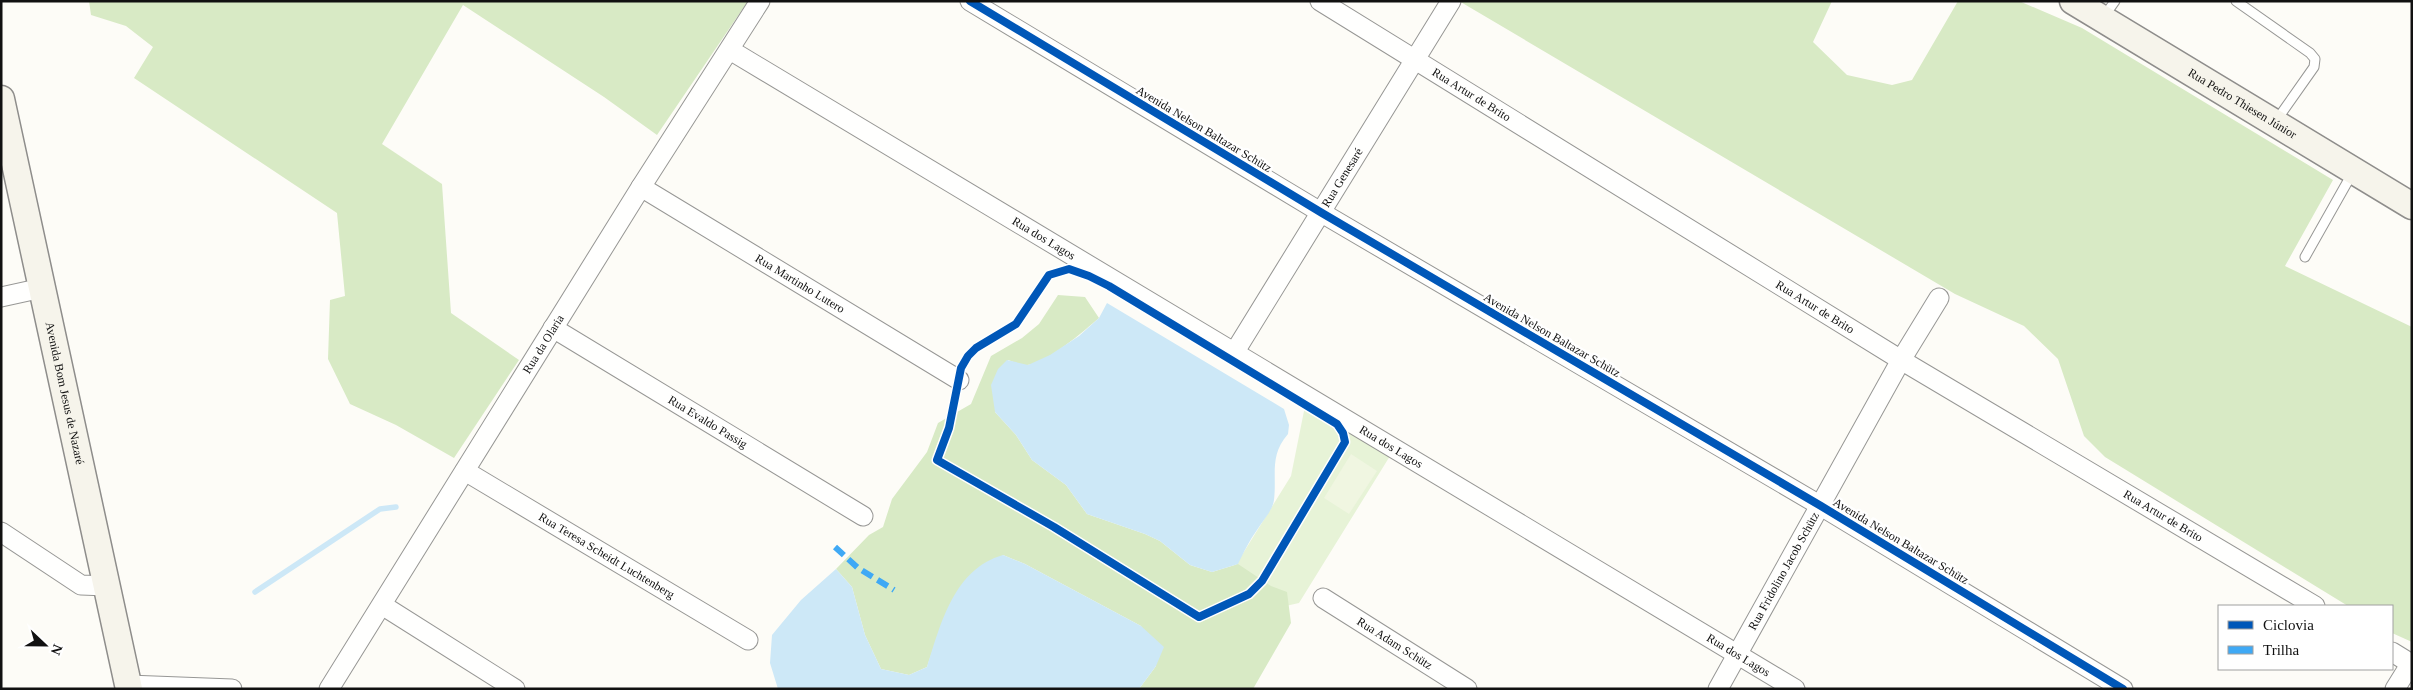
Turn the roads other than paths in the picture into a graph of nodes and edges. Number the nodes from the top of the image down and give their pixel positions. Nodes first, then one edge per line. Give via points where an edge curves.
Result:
1 (760, 1) edge
2 (970, 1) edge
3 (1320, 1) edge
4 (1451, 1) edge
5 (2073, 1) edge
6 (2236, 1) edge
7 (2108, 10) edge
8 (730, 50) junction
9 (1416, 59) junction
10 (1, 99) edge
11 (2274, 123) junction
12 (7, 152) edge
13 (2353, 171) junction
14 (641, 187) junction
15 (2412, 206) edge
16 (1322, 213) junction
17 (2305, 257) dead end
18 (42, 288) junction
19 (1, 297) edge
20 (1939, 298) dead end
21 (553, 328) junction
22 (1234, 353) junction
23 (1901, 360) junction
24 (959, 380) dead end
25 (465, 471) junction
26 (1821, 506) junction
27 (863, 516) dead end
28 (1, 532) edge
29 (107, 586) junction
30 (1323, 598) dead end
31 (382, 605) junction
32 (2312, 605) edge
33 (748, 640) dead end
34 (1738, 654) junction
35 (2398, 656) edge
36 (128, 687) edge
37 (232, 689) edge
38 (329, 689) edge
39 (515, 689) edge
40 (1467, 689) edge
41 (1718, 689) edge
42 (1795, 689) edge
43 (2123, 689) edge
44 (2395, 689) edge

1 - 8 street, Rua da Olaria
2 - 16 street, Avenida Nelson Baltazar Schütz
3 - 9 street, Rua Artur de Brito
4 - 9 street, Rua Genesaré
5 - 7 main road, Rua Pedro Thiesen Júnior
6 - 11 lane via 2315,59 2314,67
7 - 11 main road, Rua Pedro Thiesen Júnior
8 - 14 street, Rua da Olaria
8 - 22 street, Rua dos Lagos
9 - 16 street, Rua Genesaré
9 - 23 street, Rua Artur de Brito
10 - 12 main road, Avenida Bom Jesus de Nazaré
11 - 13 main road, Rua Pedro Thiesen Júnior
12 - 18 main road, Avenida Bom Jesus de Nazaré
13 - 15 main road, Rua Pedro Thiesen Júnior
13 - 17 lane
14 - 21 street, Rua da Olaria
14 - 24 street, Rua Martinho Lutero
16 - 22 street, Rua Genesaré
16 - 26 street, Avenida Nelson Baltazar Schütz
18 - 19 street
18 - 29 main road, Avenida Bom Jesus de Nazaré
20 - 23 street, Rua Fridolino Jacob Schütz
21 - 25 street, Rua da Olaria
21 - 27 street, Rua Evaldo Passig
22 - 34 street, Rua dos Lagos
23 - 26 street, Rua Fridolino Jacob Schütz
23 - 32 street, Rua Artur de Brito
25 - 31 street, Rua da Olaria
25 - 33 street, Rua Teresa Scheidt Luchtenberg
26 - 34 street, Rua Fridolino Jacob Schütz
26 - 43 street, Avenida Nelson Baltazar Schütz
28 - 29 street via 81,585
29 - 36 main road, Avenida Bom Jesus de Nazaré
30 - 40 street, Rua Adam Schütz
31 - 38 street, Rua da Olaria
31 - 39 street
34 - 41 street, Rua Fridolino Jacob Schütz
34 - 42 street, Rua dos Lagos
35 - 44 street via 2408,668
36 - 37 street

